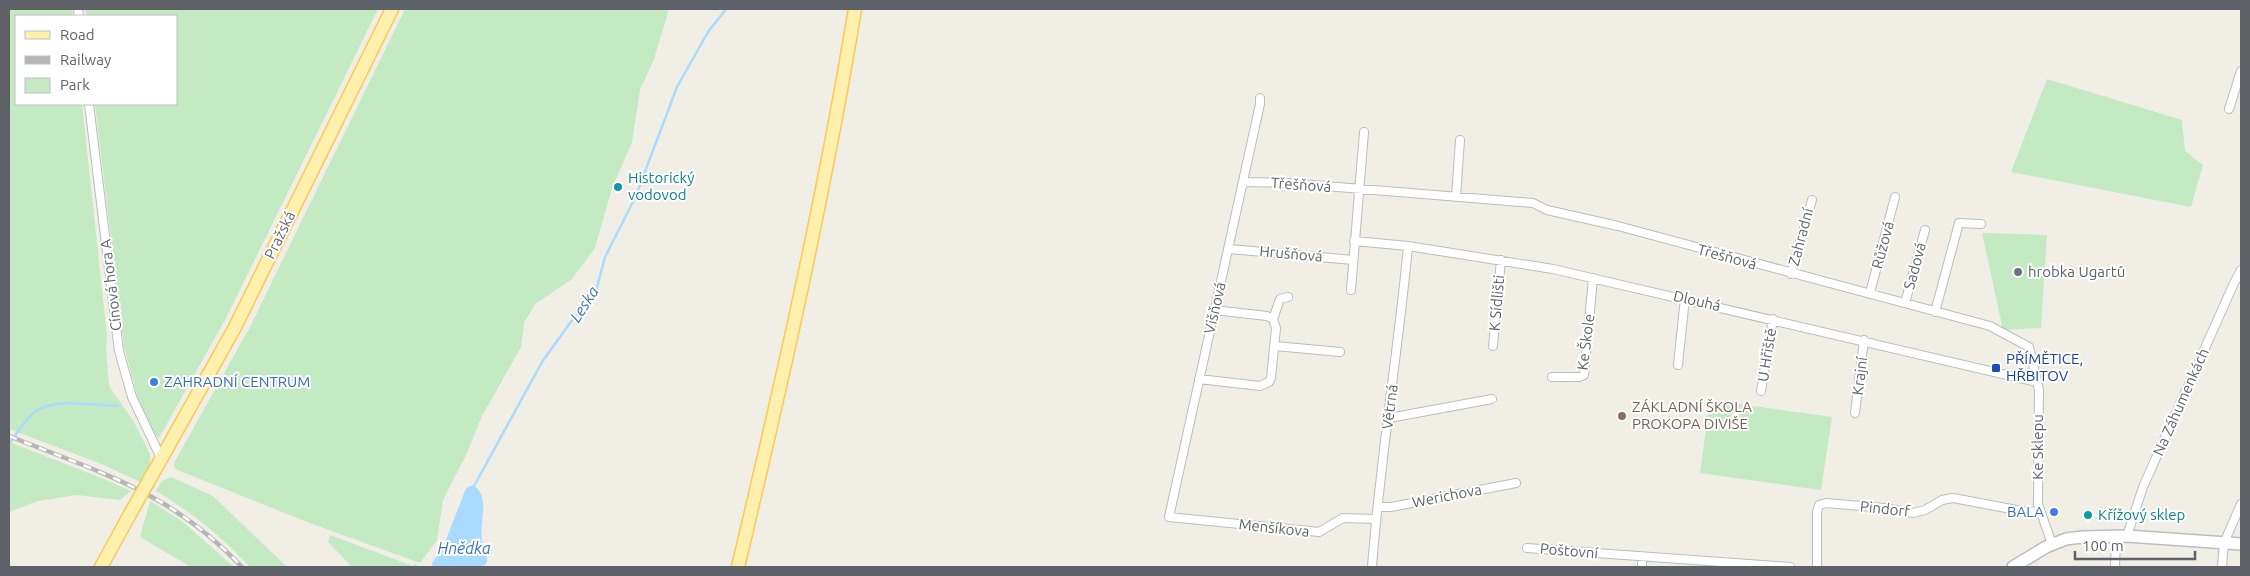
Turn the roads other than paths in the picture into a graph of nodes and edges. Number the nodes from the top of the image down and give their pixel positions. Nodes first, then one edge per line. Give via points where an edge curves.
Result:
1 (392, 9) edge
2 (855, 9) edge
3 (2241, 71) edge
4 (1260, 98) dead end
5 (89, 105) edge
6 (2229, 108) dead end
7 (1364, 132) dead end
8 (1460, 140) dead end
9 (1244, 182) junction
10 (1358, 189) junction
11 (1456, 197) junction
12 (1895, 197) dead end
13 (1812, 200) dead end
14 (1981, 224) dead end
15 (1925, 230) dead end
16 (1354, 241) junction
17 (1408, 246) junction
18 (1229, 249) junction
19 (1353, 260) junction
20 (1501, 260) junction
21 (2241, 270) edge
22 (1791, 274) junction
23 (1593, 278) junction
24 (1351, 290) dead end
25 (1870, 293) junction
26 (1288, 297) dead end
27 (1685, 298) junction
28 (1905, 303) junction
29 (1214, 310) junction
30 (1934, 312) junction
31 (1274, 319) junction
32 (1773, 320) junction
33 (1864, 340) junction
34 (1275, 346) junction
35 (1493, 346) dead end
36 (1340, 352) dead end
37 (1678, 365) dead end
38 (1552, 377) dead end
39 (1200, 379) junction
40 (2037, 382) junction
41 (1761, 391) dead end
42 (1492, 399) dead end
43 (1856, 413) dead end
44 (1389, 418) junction
45 (159, 463) junction
46 (1516, 483) dead end
47 (2241, 504) edge
48 (1378, 507) junction
49 (2040, 511) junction
50 (1169, 517) joint
51 (1376, 519) junction
52 (2122, 536) junction
53 (2224, 543) junction
54 (2052, 544) junction
55 (2241, 544) edge
56 (1527, 548) dead end
57 (1642, 557) junction
58 (101, 567) edge
59 (738, 567) edge
60 (1372, 567) edge
61 (1642, 567) edge
62 (1790, 567) edge
63 (1817, 567) edge
64 (2013, 567) edge
65 (2115, 567) edge
66 (2222, 567) edge

1 - 45 main road, Pražská via 234,330
2 - 59 main road via 815,230
3 - 6 street
4 - 9 street, Višňová
5 - 45 street, Cínová hora A via 119,351 132,397
7 - 10 street
8 - 11 street
9 - 10 street, Třešňová
9 - 18 street, Višňová
10 - 11 street, Třešňová
10 - 16 street
11 - 22 street, Třešňová via 1534,203 1548,210
12 - 25 street, Růžová
13 - 22 street, Zahradní
14 - 30 street via 1959,223
15 - 28 street, Sadová
16 - 17 street, Dlouhá
16 - 19 street
17 - 20 street, Dlouhá
17 - 44 street, Větrná
18 - 19 street, Hrušňová
18 - 29 street, Višňová
19 - 24 street
20 - 23 street, Dlouhá
20 - 35 street, K Sídlišti
21 - 52 street, Na Záhumenkách
22 - 25 street, Třešňová
23 - 27 street, Dlouhá
23 - 38 street, Ke Škole via 1584,376
25 - 28 street, Třešňová
26 - 31 street via 1280,299
27 - 32 street, Dlouhá
27 - 37 street
28 - 30 street, Třešňová
29 - 31 street
29 - 39 street, Višňová
30 - 40 street, Třešňová via 1997,329 2029,347
31 - 34 street
32 - 33 street, Dlouhá
32 - 41 street, U Hřiště
33 - 40 street, Dlouhá
33 - 43 street, Krajní
34 - 36 street
34 - 39 street via 1271,378 1264,385
39 - 50 street, Višňová
40 - 49 street, Ke Sklepu
42 - 44 street
44 - 48 street, Větrná
45 - 58 main road, Pražská, bridge
46 - 48 street, Werichova
47 - 53 street
48 - 51 street, Větrná
49 - 54 street, Ke Sklepu
49 - 63 street, Pindorf via 2027,512 1953,498 1913,513 1826,503 1819,505 1817,512
50 - 51 street, Menšíkova via 1319,532 1343,518
51 - 60 street, Větrná
52 - 53 main road
52 - 54 main road via 2082,537
52 - 65 street, Na Záhumenkách
53 - 55 main road
53 - 66 street
54 - 64 main road
56 - 57 street, Poštovní
57 - 61 street
57 - 62 street, Poštovní

